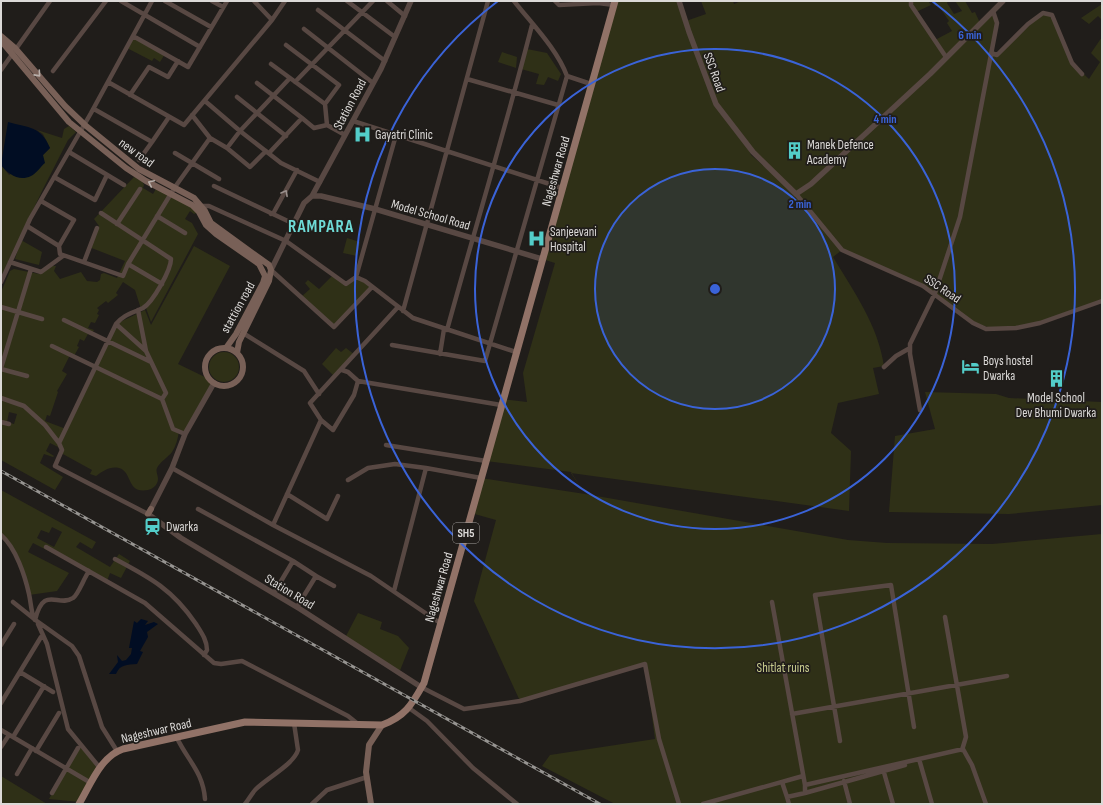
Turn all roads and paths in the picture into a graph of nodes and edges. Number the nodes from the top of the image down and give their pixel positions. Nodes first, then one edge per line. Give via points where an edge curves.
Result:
1 (50, 1) edge
2 (106, 1) edge
3 (121, 1) edge
4 (152, 1) edge
5 (165, 1) edge
6 (212, 1) edge
7 (226, 1) edge
8 (254, 1) edge
9 (285, 1) edge
10 (347, 1) edge
11 (373, 1) edge
12 (387, 1) edge
13 (411, 1) edge
14 (488, 1) edge
15 (514, 1) edge
16 (555, 1) edge
17 (679, 1) edge
18 (912, 1) edge
19 (1003, 1) edge
20 (614, 3) edge
21 (223, 7) junction
22 (318, 10) dead end
23 (993, 11) junction
24 (362, 12) junction
25 (144, 15) junction
26 (404, 16) junction
27 (272, 20) junction
28 (532, 25) junction
29 (211, 27) junction
30 (304, 29) dead end
31 (345, 30) junction
32 (1, 36) edge
33 (133, 36) junction
34 (395, 37) junction
35 (1, 40) edge
36 (286, 45) dead end
37 (200, 47) junction
38 (328, 47) junction
39 (13, 51) junction
40 (991, 53) junction
41 (946, 57) junction
42 (178, 61) junction
43 (385, 61) junction
44 (271, 64) dead end
45 (311, 64) junction
46 (1, 69) edge
47 (53, 71) dead end
48 (1082, 74) dead end
49 (567, 76) junction
50 (290, 78) junction
51 (467, 79) junction
52 (108, 82) junction
53 (295, 82) junction
54 (257, 83) dead end
55 (373, 83) junction
56 (591, 84) junction
57 (514, 93) junction
58 (130, 95) junction
59 (274, 96) junction
60 (237, 97) dead end
61 (204, 101) junction
62 (325, 104) junction
63 (558, 105) junction
64 (94, 109) junction
65 (257, 114) junction
66 (192, 116) junction
67 (169, 117) junction
68 (302, 118) junction
69 (353, 122) junction
70 (85, 125) junction
71 (327, 125) junction
72 (240, 131) junction
73 (81, 132) junction
74 (345, 135) junction
75 (396, 135) junction
76 (286, 136) junction
77 (210, 138) junction
78 (152, 142) junction
79 (227, 148) junction
80 (447, 151) junction
81 (69, 152) junction
82 (267, 152) junction
83 (175, 153) dead end
84 (139, 160) dead end
85 (191, 164) junction
86 (494, 166) junction
87 (297, 170) junction
88 (107, 175) junction
89 (54, 177) junction
90 (218, 179) dead end
91 (536, 179) junction
92 (320, 182) junction
93 (124, 185) dead end
94 (214, 186) dead end
95 (562, 188) junction
96 (140, 189) dead end
97 (173, 190) junction
98 (796, 194) junction
99 (312, 196) junction
100 (40, 201) junction
101 (198, 206) junction
102 (375, 209) junction
103 (101, 214) dead end
104 (271, 214) junction
105 (157, 216) junction
106 (118, 224) junction
107 (294, 224) junction
108 (427, 224) junction
109 (27, 226) junction
110 (97, 228) dead end
111 (185, 233) dead end
112 (472, 238) junction
113 (142, 240) junction
114 (286, 241) junction
115 (59, 246) junction
116 (516, 251) junction
117 (63, 256) junction
118 (542, 259) junction
119 (10, 262) junction
120 (84, 262) junction
121 (128, 264) junction
122 (259, 264) junction
123 (31, 269) junction
124 (271, 270) junction
125 (265, 276) junction
126 (356, 277) junction
127 (1, 282) edge
128 (162, 284) junction
129 (372, 287) junction
130 (935, 293) junction
131 (1102, 301) edge
132 (1, 307) edge
133 (398, 307) junction
134 (138, 310) junction
135 (403, 311) junction
136 (18, 312) junction
137 (42, 319) dead end
138 (64, 320) dead end
139 (116, 324) junction
140 (446, 329) junction
141 (243, 333) junction
142 (108, 341) junction
143 (490, 345) junction
144 (52, 346) dead end
145 (392, 346) dead end
146 (226, 348) junction
147 (910, 348) junction
148 (146, 352) junction
149 (516, 352) junction
150 (237, 353) junction
151 (440, 354) junction
152 (151, 362) junction
153 (95, 367) junction
154 (884, 367) dead end
155 (1, 368) edge
156 (342, 370) junction
157 (27, 376) dead end
158 (358, 382) junction
159 (214, 383) junction
160 (319, 394) junction
161 (1, 398) edge
162 (162, 399) junction
163 (501, 405) junction
164 (920, 410) dead end
165 (321, 420) junction
166 (1, 422) edge
167 (9, 424) dead end
168 (186, 434) junction
169 (59, 443) junction
170 (386, 445) dead end
171 (486, 461) junction
172 (172, 468) junction
173 (426, 468) junction
174 (481, 478) junction
175 (348, 480) dead end
176 (286, 494) junction
177 (338, 496) dead end
178 (198, 509) dead end
179 (149, 511) junction
180 (273, 525) junction
181 (1, 535) edge
182 (46, 547) dead end
183 (116, 559) dead end
184 (293, 561) junction
185 (89, 571) junction
186 (316, 576) junction
187 (334, 586) dead end
188 (394, 592) junction
189 (274, 593) junction
190 (13, 602) dead end
191 (772, 602) dead end
192 (297, 607) junction
193 (945, 617) dead end
194 (35, 620) junction
195 (440, 623) junction
196 (14, 624) dead end
197 (40, 637) dead end
198 (1, 645) edge
199 (204, 655) junction
200 (20, 672) junction
201 (1007, 676) dead end
202 (956, 685) junction
203 (44, 686) junction
204 (421, 687) junction
205 (54, 692) dead end
206 (909, 693) junction
207 (1, 703) edge
208 (834, 707) junction
209 (409, 708) junction
210 (59, 713) dead end
211 (792, 714) junction
212 (294, 723) junction
213 (358, 724) junction
214 (382, 725) junction
215 (914, 727) dead end
216 (1, 730) edge
217 (11, 736) junction
218 (177, 738) junction
219 (840, 741) dead end
220 (1, 747) edge
221 (78, 748) dead end
222 (963, 749) junction
223 (34, 750) junction
224 (117, 751) junction
225 (919, 760) junction
226 (66, 768) junction
227 (100, 768) junction
228 (883, 769) junction
229 (17, 774) dead end
230 (803, 776) junction
231 (843, 776) junction
232 (367, 778) junction
233 (782, 782) junction
234 (844, 782) junction
235 (91, 783) junction
236 (805, 785) junction
237 (805, 793) junction
238 (52, 794) dead end
239 (787, 797) junction
240 (205, 799) dead end
241 (79, 804) edge
242 (245, 804) edge
243 (312, 804) edge
244 (371, 804) edge
245 (517, 804) edge
246 (679, 804) edge
247 (702, 804) edge
248 (789, 804) edge
249 (850, 804) edge
250 (892, 804) edge
251 (932, 804) edge
252 (986, 804) edge

1 - 39 street
2 - 47 street
3 - 25 street
4 - 25 street
5 - 29 street
6 - 21 street
7 - 21 street
8 - 27 street
9 - 27 street
10 - 24 street
11 - 24 street
12 - 26 street
13 - 26 street, Station Road
14 - 51 street
15 - 28 street
16 - 20 street via 559,5
17 - 98 street, SSC Road via 688,32 716,104 753,152
18 - 41 street via 911,5
19 - 23 street
20 - 56 main road, Nageshwar Road / SH5
21 - 29 street
22 - 31 street
23 - 40 street via 997,23
23 - 41 street
24 - 31 street
24 - 34 street
25 - 33 street
25 - 37 street
26 - 34 street, Station Road
27 - 61 street
28 - 49 street
28 - 57 street
29 - 37 street
30 - 38 street
31 - 38 street
31 - 43 street
32 - 39 main road, new road
33 - 42 street
33 - 52 street
34 - 43 street, Station Road
35 - 39 main road, new road
36 - 45 street
37 - 42 street via 188,67
38 - 45 street
38 - 55 street
39 - 46 street
39 -> 70 main road, new road
39 - 73 main road, new road via 60,112
40 - 48 street via 997,55 1043,13 1052,15 1072,63
40 - 130 street via 960,217
41 - 98 street via 811,184
42 - 58 street via 168,77 149,67
43 - 55 street, Station Road
44 - 50 street
45 - 53 street
45 - 62 street via 339,85
49 - 56 street
49 - 63 street
50 - 53 street
50 - 59 street
51 - 57 street
51 - 80 street
52 - 58 street
52 - 64 street
53 - 62 street
54 - 59 street
55 - 69 street, Station Road
56 - 95 main road, Nageshwar Road / SH5
57 - 63 street
57 - 86 street
58 - 67 street
59 - 65 street
59 - 68 street
60 - 65 street
61 - 66 street
61 - 72 street
62 - 71 street
63 - 91 street
64 - 70 street
64 - 78 street
65 - 72 street
65 - 76 street
66 - 67 street via 184,125
66 - 77 street
67 - 78 street
68 - 71 street via 314,128
68 - 76 street
69 - 74 street, Station Road
69 - 75 street
70 - 73 street
70 - 97 main road, new road via 139,169
71 - 74 street
72 - 79 street
72 - 82 street
73 - 81 street
97 -> 73 main road, new road via 146,181
74 - 92 street, Station Road
75 - 80 street
75 - 102 street
76 - 82 street
77 - 79 street
77 - 85 street
78 - 84 street
79 - 82 street via 250,167
80 - 86 street
80 - 108 street
81 - 88 street
81 - 89 street
82 - 87 street via 281,163
83 - 85 street
85 - 90 street
85 - 97 street
86 - 91 street
86 - 112 street
87 - 92 street
104 -> 87 street
88 - 89 street via 95,200
88 - 93 street
89 - 100 street
91 - 95 street
91 - 116 street
92 - 99 street, Station Road
94 - 104 street
95 - 118 main road, Nageshwar Road / SH5
96 - 106 street
97 - 101 main road, new road via 194,198
97 - 105 street
98 - 130 street, SSC Road via 842,250
99 - 102 street, Model School Road
99 - 107 street, Station Road via 304,204
100 - 109 street
100 - 115 street via 74,220
101 - 114 street via 209,206
101 - 122 main road, new road via 206,225
101 - 124 main road, new road via 211,223 263,260
102 - 108 street, Model School Road
102 - 126 street
103 - 106 street
104 - 107 street
105 - 111 street
105 - 113 street
106 - 113 street
107 - 114 street
108 - 112 street, Model School Road
108 - 135 street
109 - 115 street
109 - 119 street
110 - 120 street
112 - 116 street, Model School Road
112 - 140 street
113 - 121 street
113 - 128 street via 171,259 171,265
114 - 124 street
114 - 126 street via 346,284
115 - 117 street via 60,254
116 - 118 street, Model School Road
116 - 143 street
117 - 120 street
117 - 123 street via 41,272
118 - 149 main road, Nageshwar Road / SH5
119 - 123 street
119 - 127 street
120 - 121 street via 123,276
121 - 128 street
122 - 124 street via 265,271
122 - 125 main road, new road
123 - 136 street
124 - 125 street
124 - 129 street via 334,327
124 - 141 main road via 265,291
125 - 146 main road, stattion road via 236,334
126 - 129 street
128 - 134 street via 147,305
129 - 133 street
130 - 131 street, SSC Road via 973,323 986,329 1016,328 1040,323
130 - 147 street
132 - 136 street
133 - 135 street
133 - 156 street
134 - 139 street via 125,315
134 - 148 street
135 - 140 street via 413,318
136 - 137 street
136 - 155 street
138 - 142 street
139 - 142 street
139 - 148 street
140 - 143 street
140 - 151 street
141 - 150 main road
141 - 160 street via 304,371
142 - 152 street
142 - 153 street
143 - 149 street
143 - 151 street via 485,361
144 - 153 street
145 - 151 street
146 - 150 main road
146 - 159 main road via 214,350 206,360 206,373
147 - 154 street
147 - 164 street
148 - 152 street
149 - 163 main road, Nageshwar Road / SH5
150 - 159 main road via 243,364 241,376 226,386
152 - 162 street via 166,393
153 - 162 street
153 - 169 street
155 - 157 street
156 - 158 street
156 - 160 street
158 - 163 street
158 - 165 street via 354,395 334,430
159 - 168 street
160 - 165 street via 310,403
161 - 169 street via 24,406 45,425
162 - 168 street via 173,429
163 - 171 main road, Nageshwar Road / SH5
165 - 176 street
166 - 167 street
168 - 172 street
169 - 179 street via 62,450 55,466
170 - 171 street
171 - 174 main road, Nageshwar Road / SH5
172 - 179 street
172 - 180 street
173 - 174 street
173 - 175 street via 395,464 368,468
173 - 188 street
174 - 195 main road, Nageshwar Road / SH5
176 - 177 street via 327,519
176 - 180 street
178 - 184 street
179 - 189 street, Station Road via 181,538
180 - 188 street via 372,576
181 - 194 street via 7,540 20,566
182 - 185 street
183 - 199 street via 152,579 177,598 204,637 207,650
184 - 186 street
184 - 189 street
185 - 194 street via 77,595 67,600 53,598 45,601 38,607
185 - 199 street via 145,603
186 - 187 street
186 - 192 street
188 - 195 street
189 - 192 street, Station Road
190 - 194 street
191 - 211 street
192 - 204 street, Station Road
193 - 202 street
194 - 224 street via 72,646 79,656 102,727
194 - 227 street via 47,644 68,729
195 - 204 main road, Nageshwar Road / SH5
196 - 198 street
197 - 200 street
199 - 213 street via 214,663 242,661 348,716
200 - 203 street
200 - 207 street
201 - 202 street
202 - 206 street
202 - 222 street via 966,737
203 - 205 street
203 - 217 street
204 - 209 main road, Nageshwar Road / SH5
204 - 246 street via 464,709 520,701 645,664 659,739
206 - 208 street
206 - 208 street via 891,585 815,595
206 - 215 street
208 - 211 street
208 - 219 street
209 - 214 main road, Nageshwar Road / SH5 via 395,720
209 - 245 street via 427,721 473,768
210 - 223 street
211 - 230 street
212 - 213 main road, Nageshwar Road / SH5
212 - 218 main road, Nageshwar Road / SH5 via 245,722
212 - 242 street via 297,754 256,789
213 - 214 main road, Nageshwar Road / SH5
214 - 232 main road via 369,745
216 - 217 street
217 - 220 street
217 - 223 street
218 - 224 main road, Nageshwar Road / SH5
218 - 240 street via 200,775
221 - 226 street
222 - 225 street
222 - 252 street via 972,765
223 - 226 street
223 - 229 street
224 - 227 main road, Nageshwar Road
225 - 228 street
225 - 251 street
226 - 235 street
226 - 238 street
227 - 235 main road, Nageshwar Road
228 - 231 street
228 - 234 street
228 - 250 street
230 - 233 street
230 - 236 street
231 - 234 street
231 - 236 street
232 - 243 street via 327,790
232 - 244 main road
233 - 239 street
233 - 247 street
234 - 237 street
234 - 249 street
235 - 241 main road, Nageshwar Road
236 - 237 street
237 - 239 street
239 - 248 street

